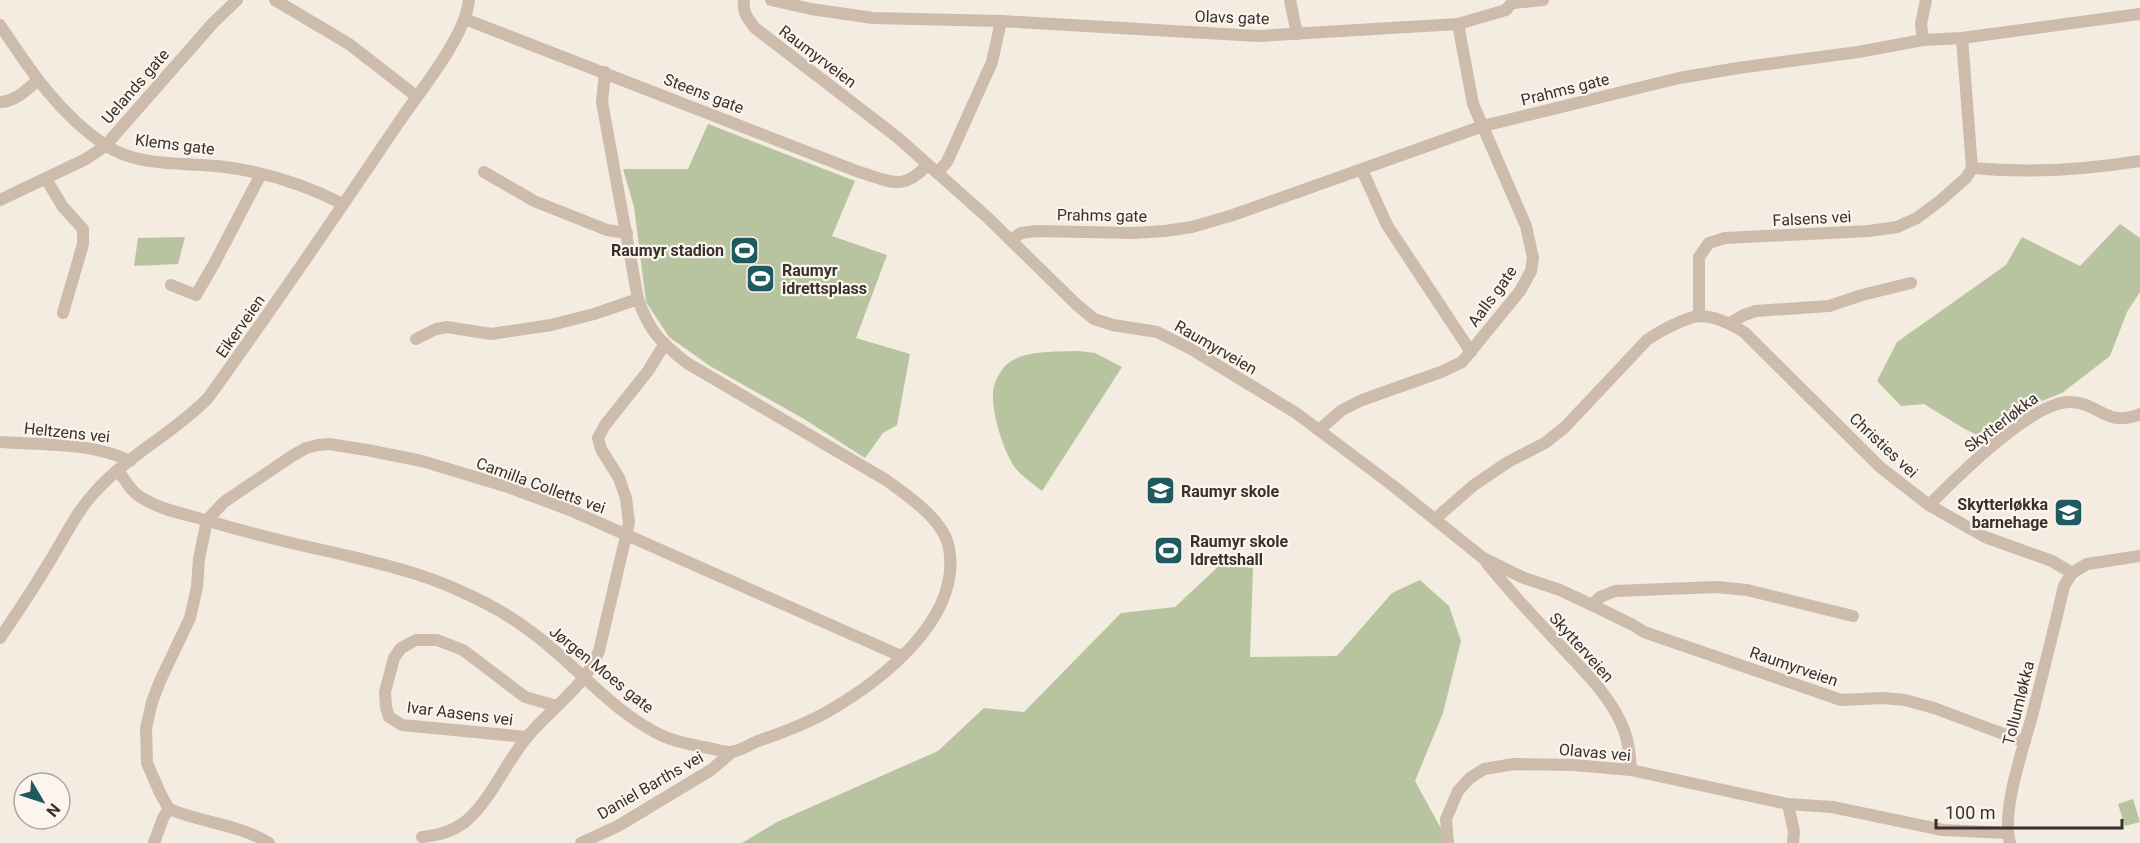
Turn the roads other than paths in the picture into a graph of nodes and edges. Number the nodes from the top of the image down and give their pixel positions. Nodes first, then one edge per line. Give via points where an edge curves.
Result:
1 (237, 0) edge
2 (275, 0) edge
3 (469, 0) edge
4 (744, 0) edge
5 (771, 0) edge
6 (1290, 0) edge
7 (1543, 0) edge
8 (1921, 0) edge
9 (1926, 0) edge
10 (1513, 2) edge
11 (2140, 14) edge
12 (465, 20) junction
13 (1001, 21) junction
14 (1458, 24) junction
15 (0, 25) edge
16 (1297, 34) junction
17 (1962, 38) junction
18 (1923, 40) junction
19 (605, 72) junction
20 (37, 81) junction
21 (416, 96) junction
22 (0, 102) edge
23 (1483, 126) junction
24 (105, 146) junction
25 (2140, 161) edge
26 (927, 165) junction
27 (1972, 168) junction
28 (1362, 170) junction
29 (484, 172) dead end
30 (261, 174) junction
31 (937, 174) junction
32 (46, 179) junction
33 (0, 200) edge
34 (343, 204) junction
35 (627, 233) junction
36 (1011, 240) junction
37 (1911, 283) dead end
38 (171, 285) dead end
39 (638, 299) junction
40 (63, 313) dead end
41 (1699, 316) junction
42 (1730, 323) junction
43 (416, 339) dead end
44 (664, 345) junction
45 (1471, 352) junction
46 (2140, 414) edge
47 (1319, 430) junction
48 (0, 442) edge
49 (129, 461) junction
50 (118, 471) junction
51 (1929, 505) junction
52 (1435, 519) junction
53 (207, 520) junction
54 (626, 535) junction
55 (2140, 556) edge
56 (1483, 558) junction
57 (2072, 573) junction
58 (1592, 605) junction
59 (1853, 616) dead end
60 (0, 638) edge
61 (900, 656) junction
62 (585, 679) junction
63 (556, 706) junction
64 (527, 737) junction
65 (2025, 742) junction
66 (732, 752) junction
67 (1631, 770) junction
68 (1788, 804) junction
69 (170, 809) junction
70 (422, 837) dead end
71 (1943, 837) edge
72 (2009, 838) edge
73 (154, 843) edge
74 (269, 843) edge
75 (581, 843) edge
76 (1448, 843) edge
77 (1793, 843) edge

1 - 24 street, Uelands gate
2 - 21 street via 349,44
3 - 12 street, Eikerveien
4 - 26 street, Raumyrveien via 746,16 755,28 897,137
5 - 13 street, Olavs gate via 873,18
6 - 16 street
7 - 10 street, Olavs gate
8 - 9 street
9 - 18 street via 1921,24
10 - 14 street, Olavs gate via 1495,15
11 - 17 street, Prahms gate
12 - 19 street, Steens gate
12 - 21 street, Eikerveien
13 - 16 street, Olavs gate via 1228,35
13 - 31 street via 993,62 947,162
14 - 16 street, Olavs gate
14 - 23 street, Aalls gate via 1473,104
15 - 20 street, Klems gate
17 - 18 street, Prahms gate
17 - 27 street
18 - 23 street, Prahms gate via 1679,78
19 - 26 street, Steens gate via 893,182 912,179
19 - 35 street via 602,102
20 - 22 street via 19,97
20 - 24 street, Klems gate via 59,107
21 - 34 street, Eikerveien
23 - 28 street, Prahms gate
23 - 45 street, Aalls gate via 1526,226 1533,258 1520,291
24 - 30 street, Klems gate via 150,161 228,167
24 - 32 street, Uelands gate
25 - 27 street via 2103,167 1998,171
26 - 31 street, Raumyrveien
27 - 41 street, Falsens vei via 1941,200 1897,227 1725,238 1709,243 1699,257
28 - 36 street, Prahms gate via 1192,227 1134,233 1036,231 1021,233
28 - 45 street via 1387,225
29 - 35 street via 534,201 607,230
30 - 34 street, Klems gate
30 - 38 street via 196,295
31 - 36 street, Raumyrveien
32 - 33 street, Uelands gate
32 - 40 street via 83,229
34 - 49 street, Eikerveien via 208,398
35 - 39 street
36 - 47 street, Raumyrveien via 1094,319 1173,339
37 - 42 street via 1829,306 1756,311
39 - 43 street via 551,325 491,334 447,327
39 - 44 street via 645,320
41 - 42 street, Christies vei
41 - 52 street via 1660,330 1565,428 1474,485
42 - 51 street, Christies vei via 1744,332 1880,467
44 - 54 street via 598,438 626,498
44 - 61 street via 713,379 886,480 931,517 949,546 948,583 930,624
45 - 47 street, Aalls gate via 1462,362 1442,372 1342,410
46 - 51 street, Skytterløkka via 2123,420 2075,402 2051,405 1983,454
47 - 52 street, Raumyrveien
48 - 49 street, Heltzens vei via 93,449
49 - 50 street, Eikerveien
50 - 53 street, Jørgen Moes gate via 139,496 178,513
50 - 60 street, Eikerveien via 79,512
51 - 57 street, Christies vei via 1985,537 2052,561
52 - 56 street, Raumyrveien
53 - 54 street, Camilla Colletts vei via 224,502 292,456 306,448 329,444 422,461 508,487
53 - 62 street, Jørgen Moes gate via 380,564 457,589 531,631
53 - 69 street via 190,618 160,681 146,728 147,763
54 - 61 street, Camilla Colletts vei
54 - 62 street via 599,651
55 - 57 street via 2087,564
56 - 58 street, Raumyrveien
56 - 67 street, Skytterveien via 1596,684 1624,729
57 - 65 street, Tollumløkka via 2064,586
58 - 59 street via 1615,591 1716,587 1747,590
58 - 65 street, Raumyrveien via 1644,632 1842,700 1905,700
61 - 66 street via 857,694 826,713
62 - 63 street, Ivar Aasens vei
62 - 66 street, Jørgen Moes gate via 645,726 667,737
63 - 64 street, Ivar Aasens vei
63 - 64 street, Ivar Aasens vei via 525,697 463,650 437,640 416,640 401,648 394,658 385,692 389,717 402,724
64 - 70 street, Ivar Aasens vei via 467,819 453,830
65 - 72 street, Tollumløkka via 2008,819
66 - 75 street, Daniel Barths vei via 711,770 618,826
67 - 68 street, Olavas vei
67 - 76 street, Olavas vei via 1514,764 1484,769 1470,778 1454,799 1446,819
68 - 71 street, Olavas vei via 1832,807
68 - 77 street
69 - 73 street
69 - 74 street via 194,819 237,828
71 - 72 street, Olavas vei

